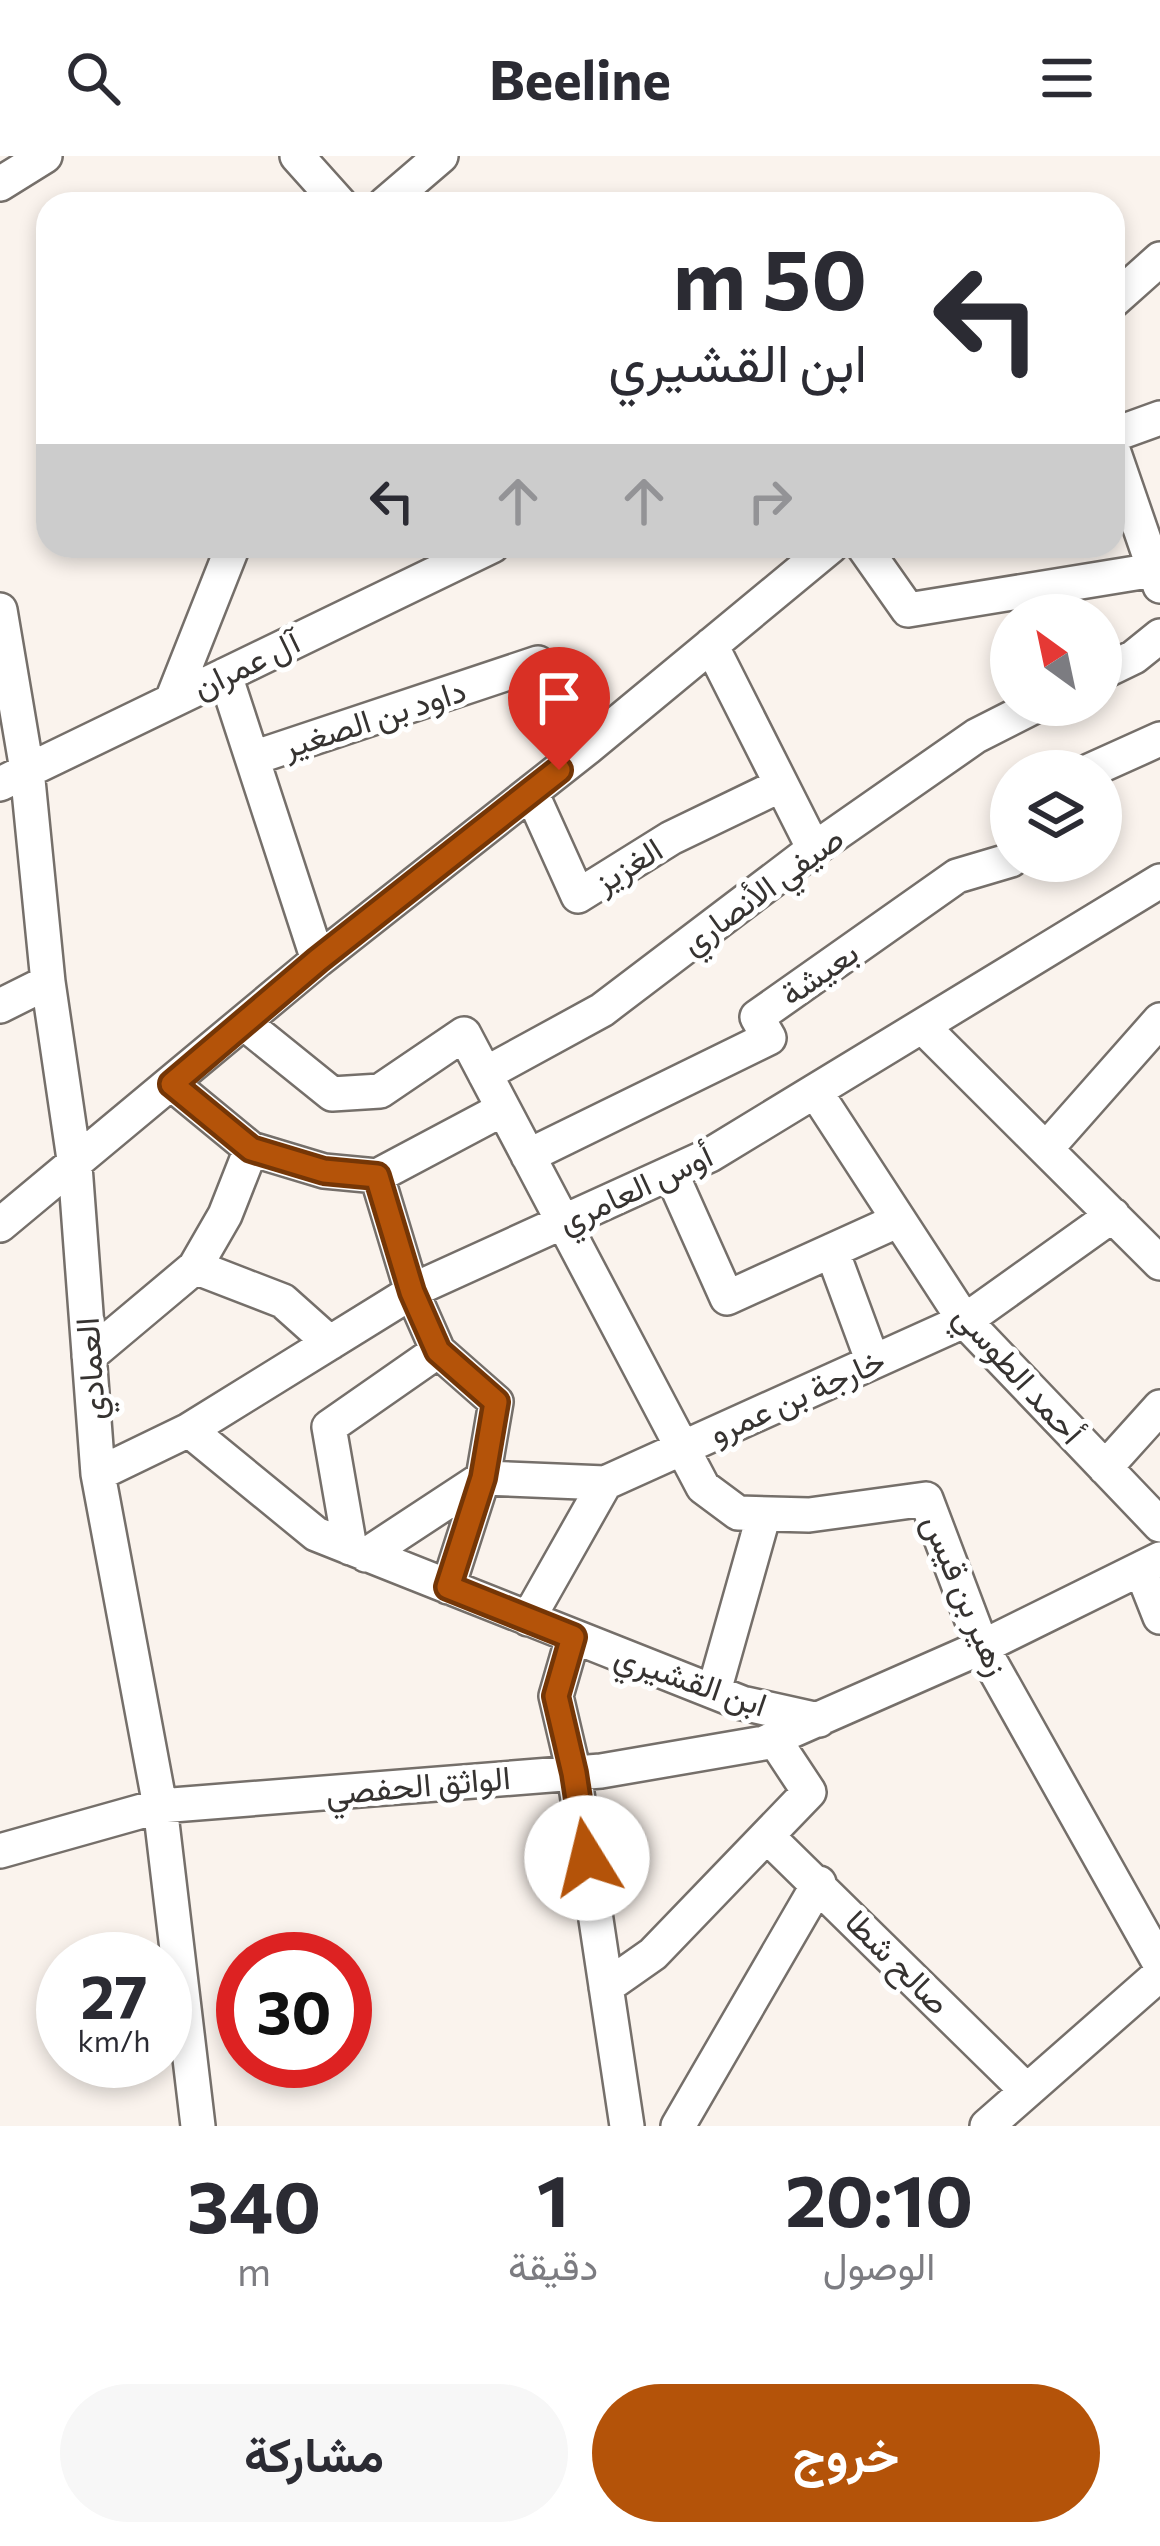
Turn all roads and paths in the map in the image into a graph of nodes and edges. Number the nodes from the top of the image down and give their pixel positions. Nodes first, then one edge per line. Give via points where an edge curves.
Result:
1 (45, 156) edge
2 (441, 156) edge
3 (300, 157) edge
4 (0, 184) edge
5 (330, 192) edge
6 (400, 192) edge
7 (1160, 260) edge
8 (1125, 291) edge
9 (1160, 418) edge
10 (1125, 431) edge
11 (1125, 485) edge
12 (228, 558) edge
13 (467, 558) edge
14 (816, 558) edge
15 (871, 558) edge
16 (1157, 578) edge
17 (0, 610) edge
18 (1160, 636) edge
19 (711, 645) junction
20 (1122, 663) edge
21 (225, 675) junction
22 (172, 700) junction
23 (996, 726) edge
24 (1160, 739) edge
25 (587, 748) junction
26 (1122, 756) edge
27 (253, 758) junction
28 (14, 777) edge
29 (781, 785) junction
30 (531, 792) junction
31 (814, 849) junction
32 (990, 866) edge
33 (1160, 882) edge
34 (318, 960) junction
35 (48, 982) junction
36 (0, 1006) edge
37 (1160, 1020) edge
38 (244, 1023) junction
39 (922, 1025) junction
40 (485, 1074) junction
41 (172, 1084) junction
42 (815, 1091) junction
43 (503, 1109) junction
44 (251, 1149) junction
45 (1046, 1149) junction
46 (528, 1156) junction
47 (75, 1166) junction
48 (671, 1173) junction
49 (377, 1176) junction
50 (1113, 1215) junction
51 (899, 1220) junction
52 (563, 1222) junction
53 (0, 1226) edge
54 (832, 1250) junction
55 (1160, 1264) edge
56 (195, 1267) junction
57 (412, 1292) junction
58 (964, 1320) junction
59 (330, 1342) junction
60 (438, 1351) junction
61 (89, 1357) junction
62 (872, 1362) junction
63 (1160, 1407) edge
64 (189, 1430) junction
65 (682, 1448) junction
66 (1105, 1468) junction
67 (98, 1474) junction
68 (483, 1478) junction
69 (605, 1483) junction
70 (764, 1514) junction
71 (1160, 1525) edge
72 (358, 1551) junction
73 (1150, 1564) edge
74 (448, 1587) junction
75 (1160, 1617) edge
76 (528, 1619) junction
77 (573, 1637) junction
78 (982, 1647) junction
79 (714, 1691) junction
80 (819, 1720) junction
81 (774, 1739) junction
82 (574, 1773) junction
83 (160, 1806) junction
84 (767, 1836) junction
85 (0, 1851) edge
86 (819, 1883) junction
87 (1160, 1964) edge
88 (1160, 1974) edge
89 (606, 1987) junction
90 (1027, 2091) junction
91 (199, 2126) edge
92 (627, 2126) edge
93 (678, 2126) edge
94 (987, 2126) edge

1 - 4 street
2 - 6 street
3 - 5 street
7 - 8 street
9 - 10 street
11 - 16 street
12 - 22 street
13 - 21 street, آل عمران
14 - 19 street
15 - 16 street via 908,610
17 - 28 street, العمادي
18 - 20 street
19 - 25 street
19 - 29 street
21 - 22 street, آل عمران
21 - 27 street
22 - 28 street, آل عمران
23 - 31 street, صيفي الأنصاري
24 - 26 street
25 - 27 street, داود بن الصغير via 538,663
25 - 30 street
27 - 34 street
28 - 35 street, العمادي
29 - 30 street, الغزيز via 671,838 578,896
29 - 31 street
30 - 34 street
31 - 40 street, صيفي الأنصاري via 602,1010
32 - 46 street, بعيشة via 957,876 757,1017 769,1038
33 - 39 street, أوس العامري
34 - 38 street
35 - 36 street
35 - 47 street, العمادي
37 - 45 street
38 - 40 street, زهير بن قيس via 332,1094 380,1091 464,1034
38 - 41 street
39 - 42 street, أوس العامري
39 - 45 street
40 - 43 street, زهير بن قيس
41 - 44 street
41 - 47 street
42 - 48 street, أوس العامري
42 - 51 street, أحمد الطوسي
43 - 46 street, زهير بن قيس
43 - 49 street
44 - 49 street via 324,1171
44 - 56 street
45 - 50 street
46 - 52 street, زهير بن قيس
47 - 53 street
47 - 61 street, العمادي
48 - 52 street, أوس العامري
48 - 54 street via 727,1298
49 - 57 street
50 - 55 street
50 - 58 street, خارجة بن عمرو
51 - 54 street
51 - 58 street, أحمد الطوسي
52 - 57 street, أوس العامري
52 - 65 street, زهير بن قيس
54 - 62 street
56 - 59 street via 283,1301
56 - 61 street
57 - 59 street, أوس العامري
57 - 60 street
58 - 62 street, خارجة بن عمرو
58 - 66 street, أحمد الطوسي
59 - 64 street, أوس العامري
60 - 68 street via 496,1402
60 - 72 street via 328,1427
61 - 67 street, العمادي
62 - 65 street, خارجة بن عمرو
63 - 66 street
64 - 67 street, أوس العامري
64 - 72 street, ابن القشيري via 316,1534
65 - 69 street, خارجة بن عمرو
65 - 70 street, زهير بن قيس via 703,1487 738,1513
66 - 71 street, أحمد الطوسي
67 - 83 street, العمادي
68 - 69 street
68 - 72 street
68 - 74 street
69 - 76 street
70 - 78 street, زهير بن قيس via 926,1499
70 - 79 street
72 - 74 street, ابن القشيري
73 - 75 street
73 - 78 street, الواثق الحفصي
74 - 76 street, ابن القشيري
76 - 77 street, ابن القشيري
77 - 79 street, ابن القشيري
77 - 82 street via 556,1696
78 - 80 street, الواثق الحفصي
78 - 87 street, زهير بن قيس
79 - 80 street, ابن القشيري
80 - 81 street, الواثق الحفصي
81 - 82 street, الواثق الحفصي
81 - 84 street via 809,1792
82 - 83 street, الواثق الحفصي
82 - 89 street
83 - 85 street, الواثق الحفصي
83 - 91 street, العمادي
84 - 86 street, صالح شطا
84 - 89 street via 652,1954
86 - 90 street, صالح شطا
86 - 93 street
88 - 90 street
89 - 92 street
90 - 94 street

